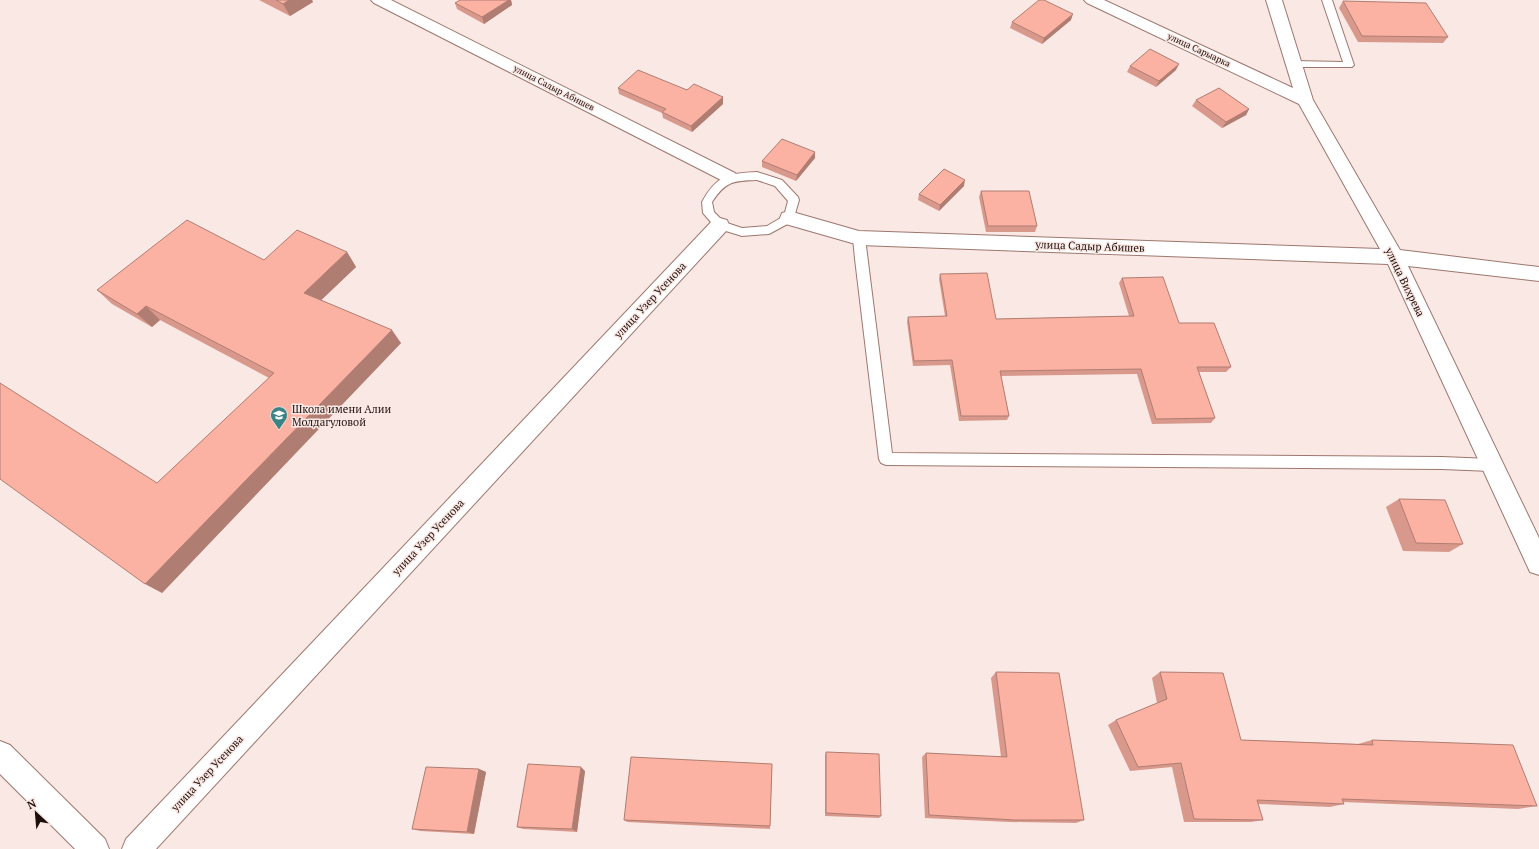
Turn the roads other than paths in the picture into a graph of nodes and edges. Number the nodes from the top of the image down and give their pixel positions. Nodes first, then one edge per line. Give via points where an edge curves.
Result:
1 (379, 0) edge
2 (1092, 0) edge
3 (1274, 0) edge
4 (1326, 0) edge
5 (1294, 64) junction
6 (1305, 100) junction
7 (729, 177) junction
8 (789, 218) junction
9 (720, 225) junction
10 (859, 238) junction
11 (1394, 257) junction
12 (1539, 274) edge
13 (1491, 465) junction
14 (1539, 564) edge
15 (0, 755) edge
16 (95, 849) edge
17 (136, 849) edge

1 - 7 street, улица Садыр Абишев via 409,8
2 - 6 street, улица Сарыарка
3 - 5 street, улица Вихрева
4 - 5 lane via 1349,66
5 - 6 street, улица Вихрева
6 - 11 street, улица Вихрева
7 - 8 lane via 757,176 774,179 794,200
7 - 9 lane via 714,189 707,202 709,214
8 - 9 lane via 769,230 742,232
8 - 10 street, улица Садыр Абишев
9 - 17 street, улица Узер Усенова
10 - 11 street, улица Садыр Абишев
10 - 13 lane via 886,459
11 - 12 street, улица Садыр Абишев
11 - 13 street, улица Вихрева
13 - 14 street, улица Вихрева
15 - 16 street

